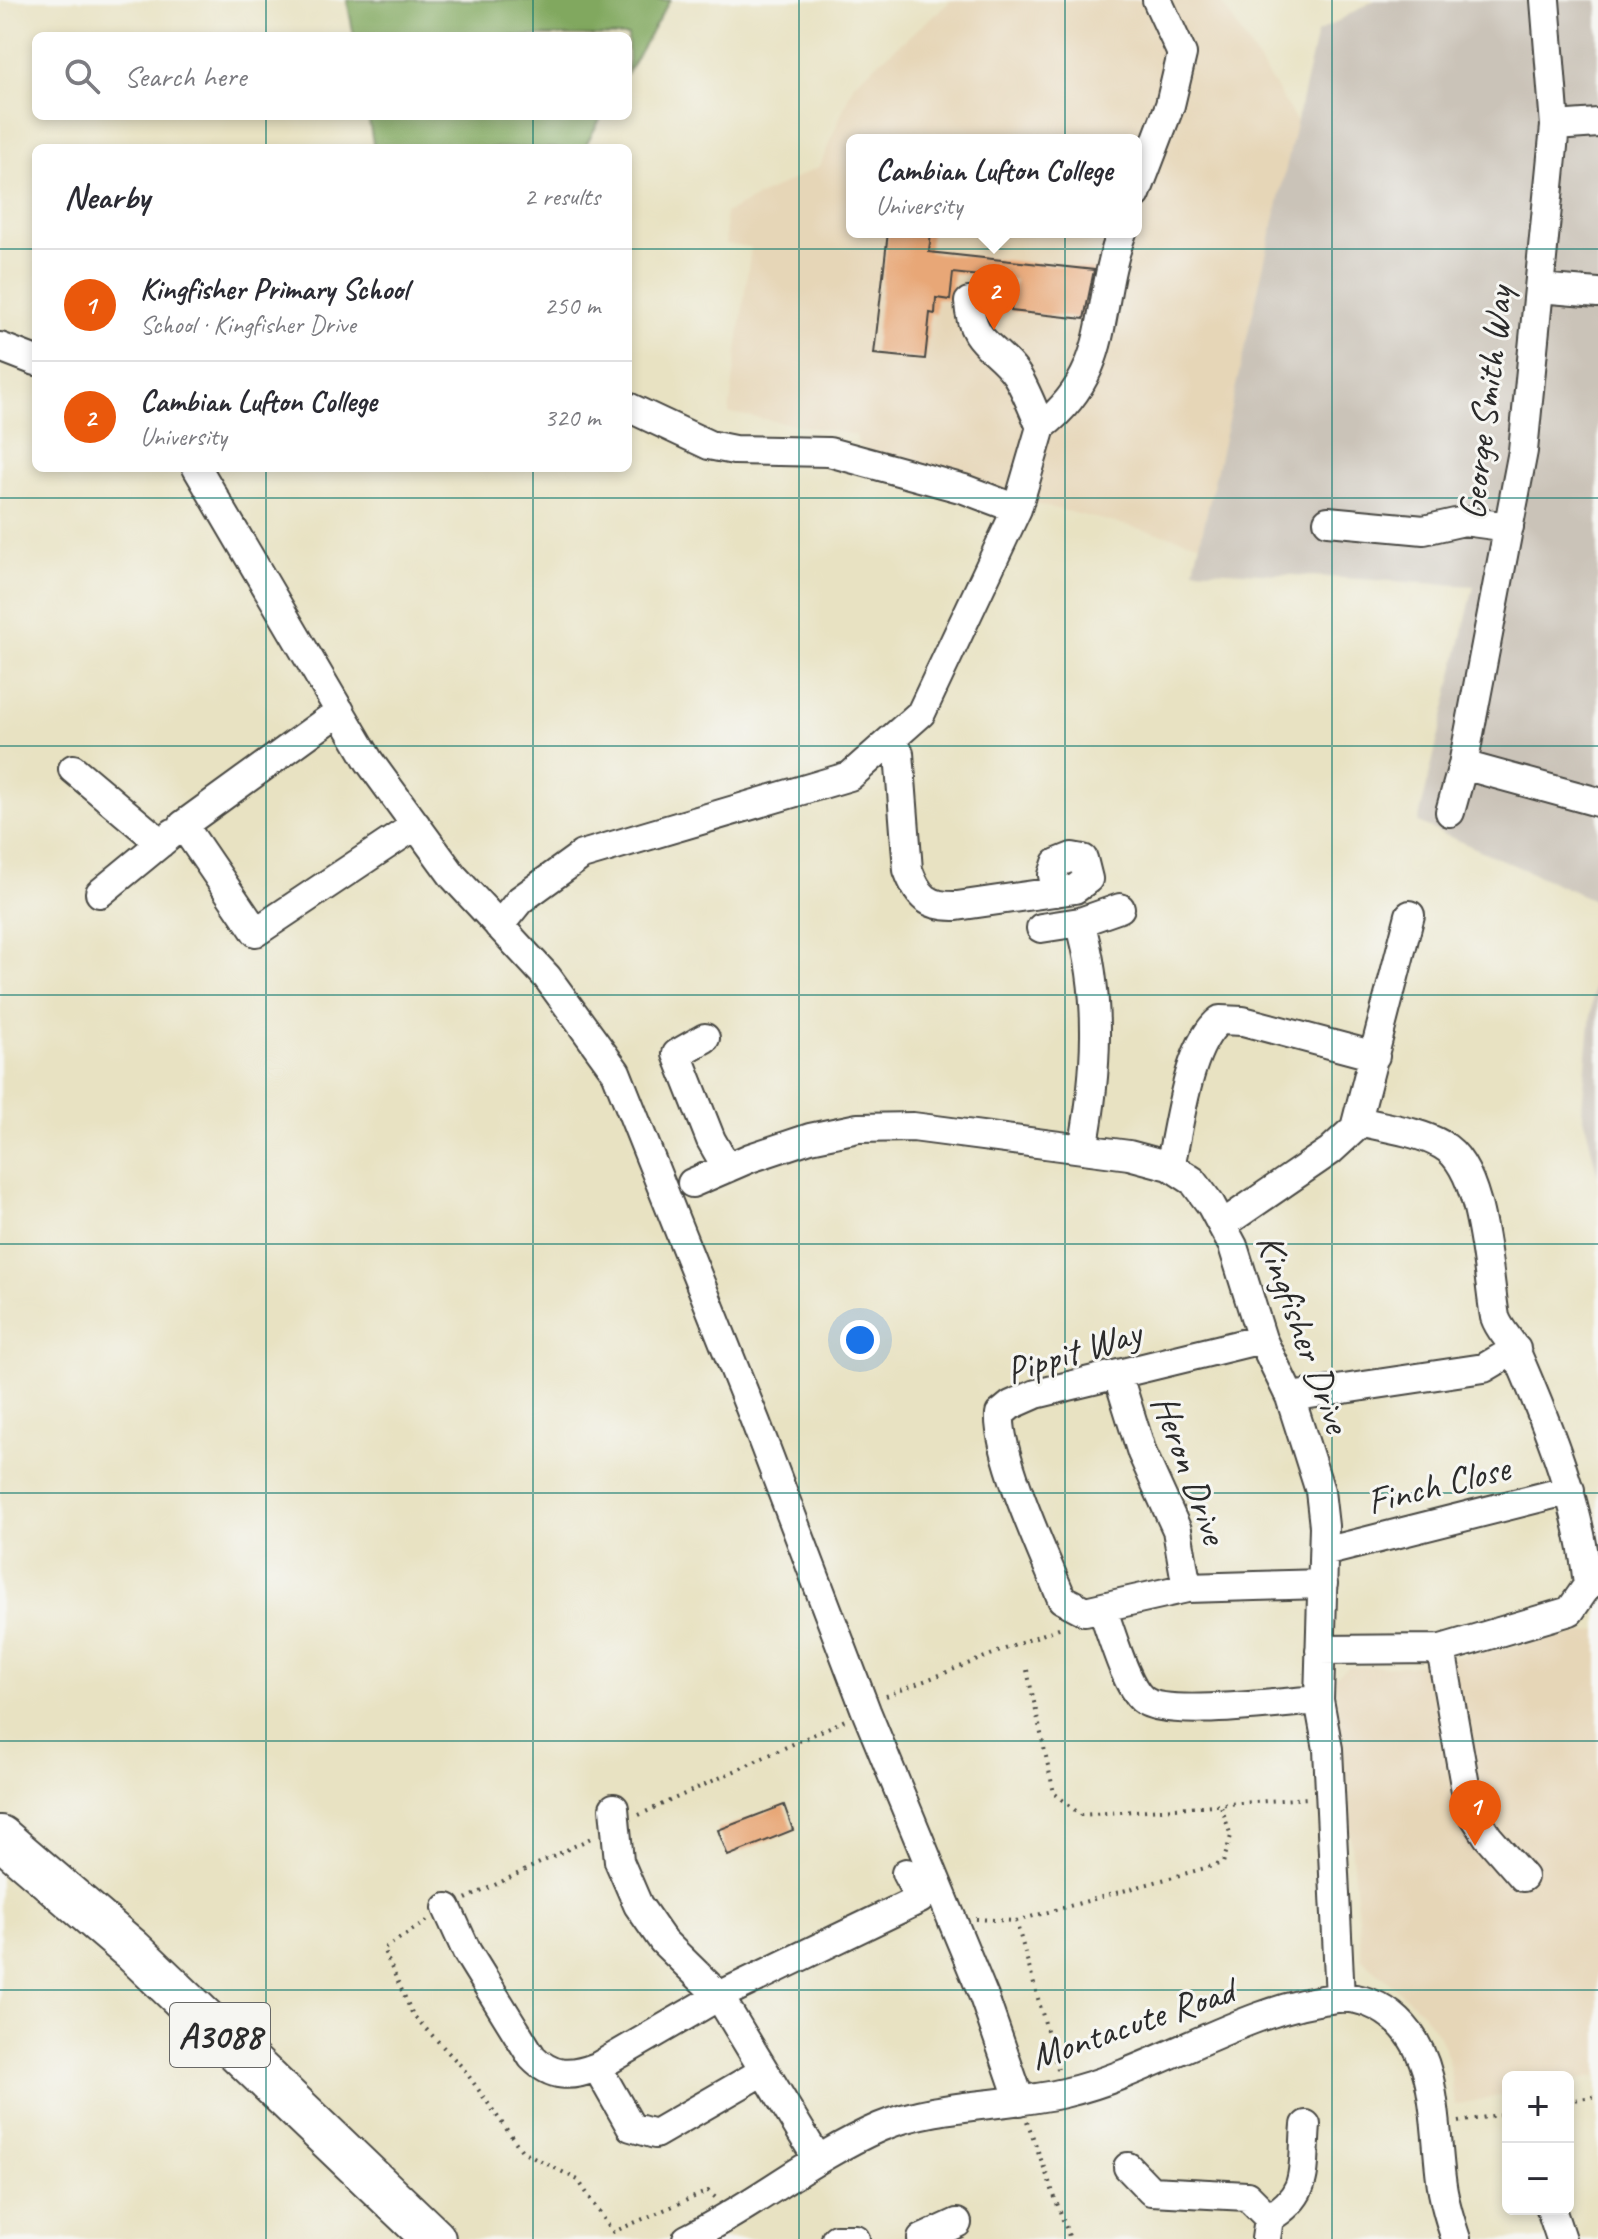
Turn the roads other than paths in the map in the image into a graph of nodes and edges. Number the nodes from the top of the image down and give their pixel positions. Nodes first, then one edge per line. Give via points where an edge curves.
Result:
1 (1157, 0) edge
2 (1545, 0) edge
3 (1598, 123) edge
4 (1555, 126) junction
5 (1142, 178) edge
6 (1120, 238) edge
7 (1539, 288) junction
8 (1598, 293) edge
9 (969, 302) dead end
10 (0, 347) edge
11 (32, 359) edge
12 (632, 409) edge
13 (1041, 427) junction
14 (199, 472) edge
15 (1017, 509) junction
16 (1328, 521) dead end
17 (1509, 527) junction
18 (340, 711) junction
19 (890, 741) junction
20 (1463, 765) junction
21 (73, 769) dead end
22 (1598, 802) edge
23 (1450, 812) dead end
24 (183, 825) junction
25 (416, 825) junction
26 (161, 843) junction
27 (1056, 892) dead end
28 (100, 893) dead end
29 (1120, 908) dead end
30 (1410, 915) dead end
31 (1080, 922) junction
32 (499, 926) junction
33 (1041, 928) dead end
34 (705, 1038) dead end
35 (1375, 1056) junction
36 (1359, 1121) junction
37 (1083, 1149) junction
38 (1170, 1166) junction
39 (727, 1168) junction
40 (692, 1183) dead end
41 (1222, 1225) junction
42 (1262, 1339) junction
43 (1507, 1339) junction
44 (1118, 1376) junction
45 (1290, 1397) junction
46 (1570, 1490) junction
47 (1324, 1552) junction
48 (1323, 1584) junction
49 (1187, 1588) junction
50 (1094, 1610) junction
51 (1441, 1649) junction
52 (1320, 1650) junction
53 (1319, 1700) junction
54 (614, 1817) road end
55 (0, 1837) edge
56 (906, 1873) dead end
57 (1523, 1877) dead end
58 (920, 1899) junction
59 (447, 1908) dead end
60 (964, 1989) dead end
61 (719, 1996) junction
62 (1340, 1998) junction
63 (597, 2067) junction
64 (764, 2071) junction
65 (1020, 2101) junction
66 (1306, 2125) dead end
67 (817, 2158) junction
68 (1128, 2167) dead end
69 (1553, 2215) edge
70 (957, 2223) dead end
71 (1267, 2229) edge
72 (434, 2239) edge
73 (687, 2239) edge
74 (836, 2239) edge
75 (855, 2239) edge
76 (922, 2239) edge
77 (1456, 2239) edge
78 (1561, 2239) edge

1 - 5 street via 1182,54 1170,105
2 - 4 street, George Smith Way
3 - 4 street
4 - 7 street, George Smith Way
6 - 13 street via 1093,356 1067,407
7 - 8 street
7 - 17 street, George Smith Way via 1523,451
9 - 13 street via 970,324 1016,374
10 - 11 street
12 - 15 street via 709,445 829,452
13 - 15 street
14 - 18 street
15 - 19 street via 921,713
16 - 17 street via 1424,530 1464,521
17 - 20 street, George Smith Way
18 - 24 street
18 - 25 street
19 - 27 street via 899,753 908,870 926,902 957,906
19 - 32 street via 850,776 582,855 520,900
20 - 22 street
20 - 23 street, George Smith Way
21 - 26 street
24 - 25 street via 256,932
24 - 26 street
25 - 32 street
26 - 28 street
29 - 31 street
30 - 35 street
31 - 33 street
31 - 37 street via 1092,964 1095,1082
32 - 65 street via 547,977 616,1072 864,1708 984,1997
34 - 39 street via 677,1054
35 - 36 street
35 - 38 street via 1243,1021 1220,1020 1198,1049
36 - 41 street via 1330,1151
36 - 43 street via 1441,1144 1465,1166 1475,1190
37 - 38 street, Kingfisher Drive
37 - 39 street, Kingfisher Drive via 913,1127 858,1128 810,1138
38 - 41 street, Kingfisher Drive via 1193,1181
39 - 40 street, Kingfisher Drive
41 - 42 street, Kingfisher Drive
42 - 44 street, Pippit Way
42 - 45 street, Kingfisher Drive
43 - 45 street via 1484,1368
43 - 46 street
44 - 49 street, Heron Drive via 1142,1453 1177,1530
44 - 50 street, Pippit Way via 1036,1394 1000,1414 1001,1434 1024,1503 1062,1599
45 - 47 street, Kingfisher Drive via 1320,1491
46 - 47 street, Finch Close
46 - 51 street via 1583,1532 1588,1585 1570,1611
47 - 48 street, Kingfisher Drive
48 - 49 street
48 - 52 street, Kingfisher Drive
49 - 50 street
50 - 53 street via 1132,1686 1152,1706 1212,1708
51 - 52 street
51 - 57 street via 1469,1808
52 - 53 street, Kingfisher Drive
53 - 62 street, Kingfisher Drive via 1328,1749
54 - 61 street via 619,1861 638,1905 663,1941
55 - 72 highway, A3088 via 132,1950
56 - 58 street
58 - 60 street
58 - 61 street
59 - 63 street via 467,1952 542,2067 575,2076
61 - 63 street
61 - 64 street
62 - 65 street, Montacute Road via 1263,2018 1119,2076
62 - 77 street via 1363,2000 1397,2020 1424,2060 1443,2194
63 - 64 street via 631,2127 655,2134
64 - 67 street
65 - 67 street, Montacute Road via 919,2113
66 - 71 street via 1300,2191
67 - 73 street, Montacute Road
68 - 71 street via 1151,2191 1247,2196
69 - 78 street
70 - 76 street
74 - 75 street

